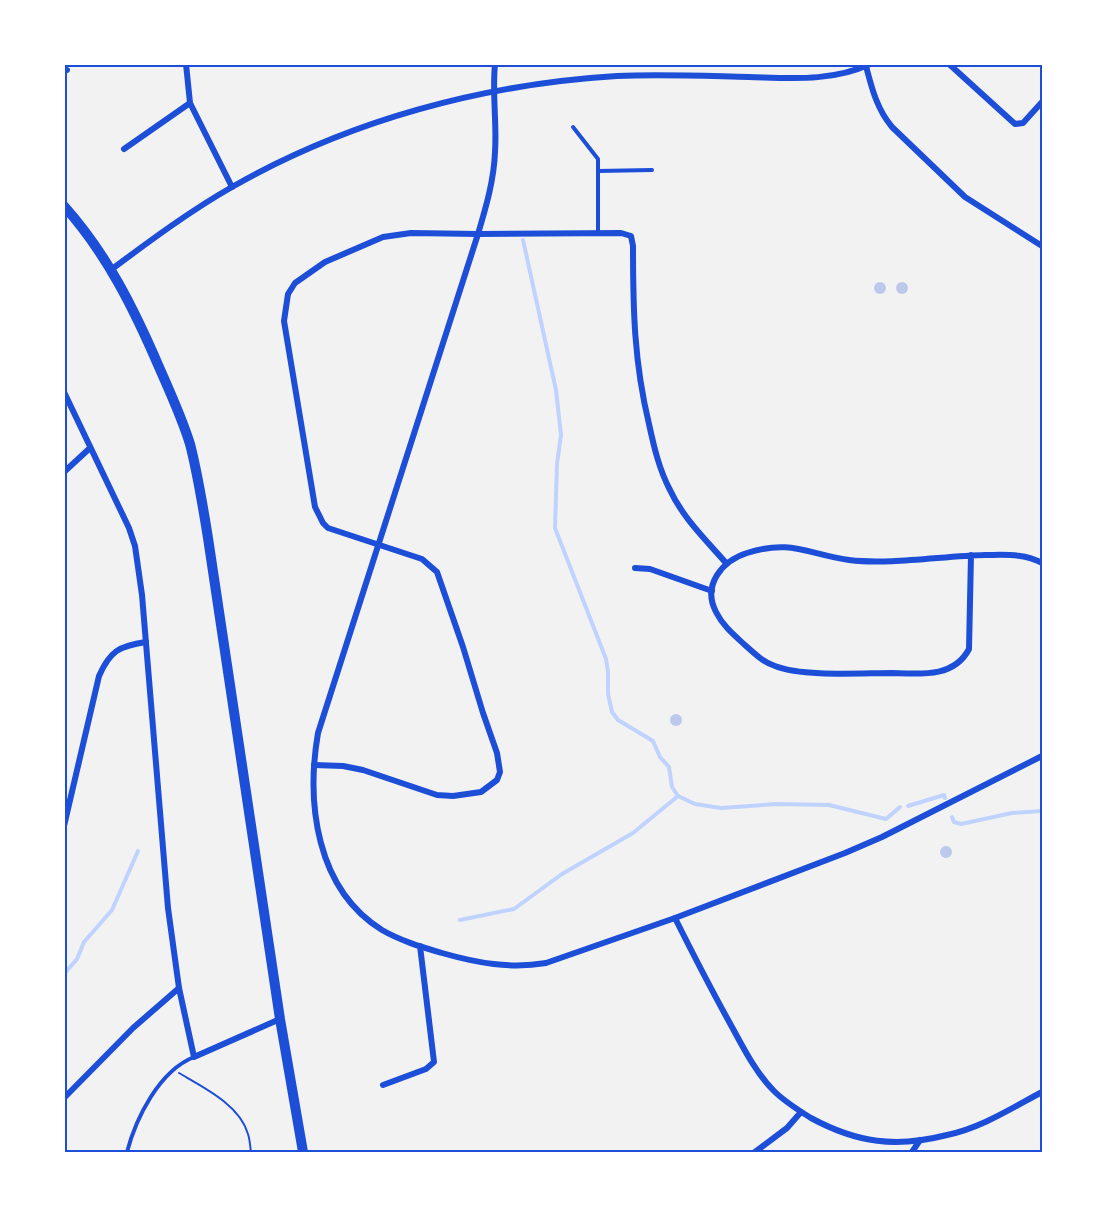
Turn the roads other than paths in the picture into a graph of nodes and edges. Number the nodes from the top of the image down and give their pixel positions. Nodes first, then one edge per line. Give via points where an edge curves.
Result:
1 (186, 64) edge
2 (495, 64) edge
3 (949, 64) edge
4 (868, 65) edge
5 (493, 91) junction
6 (1042, 102) edge
7 (190, 104) junction
8 (573, 127) dead end
9 (124, 149) dead end
10 (652, 170) dead end
11 (598, 171) junction
12 (232, 187) junction
13 (64, 206) edge
14 (598, 233) junction
15 (478, 234) junction
16 (1042, 246) edge
17 (112, 269) junction
18 (64, 392) edge
19 (90, 448) junction
20 (64, 472) edge
21 (378, 543) junction
22 (971, 555) junction
23 (726, 563) junction
24 (1042, 563) edge
25 (635, 568) dead end
26 (712, 591) junction
27 (146, 642) junction
28 (1042, 756) edge
29 (314, 765) junction
30 (64, 826) edge
31 (675, 918) junction
32 (420, 946) junction
33 (179, 988) junction
34 (280, 1019) junction
35 (194, 1057) junction
36 (383, 1085) dead end
37 (1042, 1092) edge
38 (64, 1098) edge
39 (801, 1112) junction
40 (920, 1140) junction
41 (127, 1152) edge
42 (303, 1152) edge
43 (755, 1152) edge
44 (912, 1152) edge

1 - 7 street
2 - 5 street
3 - 6 street via 1010,122 1023,123
4 - 5 street via 818,78 618,76
4 - 16 street via 877,104 892,127 965,197
5 - 12 street via 389,118 276,164
5 - 15 street via 493,173
7 - 9 street
7 - 12 street
8 - 11 lane via 597,157
10 - 11 lane
11 - 14 lane
12 - 17 street via 168,227
13 - 17 main road
14 - 15 street
14 - 23 street via 628,234 633,240 634,337 656,457 678,504
15 - 21 street
15 - 21 street via 411,232 383,237 325,262 296,283 288,294 285,336 315,507 328,528
17 - 34 main road via 136,312 173,398 200,486
18 - 19 street
19 - 20 street
19 - 27 street via 135,546
21 - 29 street via 318,733
21 - 29 street via 422,559 437,572 500,772 481,792 453,796 437,795 352,767
22 - 23 street via 859,561 780,546 747,553
22 - 24 street via 1020,555
22 - 26 street via 969,649 952,667 933,673 808,672 778,668 758,657 729,631 714,610
23 - 26 street via 714,580
25 - 26 street via 650,569
27 - 30 street via 117,649 99,676
27 - 33 street via 168,908
28 - 31 street via 864,845
29 - 32 street via 317,828 335,880 369,920
31 - 32 street via 530,966 491,965
31 - 39 street via 755,1068 775,1092
32 - 36 street via 434,1062 426,1069
33 - 35 street
33 - 38 street
34 - 35 street
34 - 42 main road
35 - 41 lane via 185,1060 156,1089 141,1111
37 - 40 street via 966,1130
39 - 40 street via 859,1138
39 - 43 street
40 - 44 street

